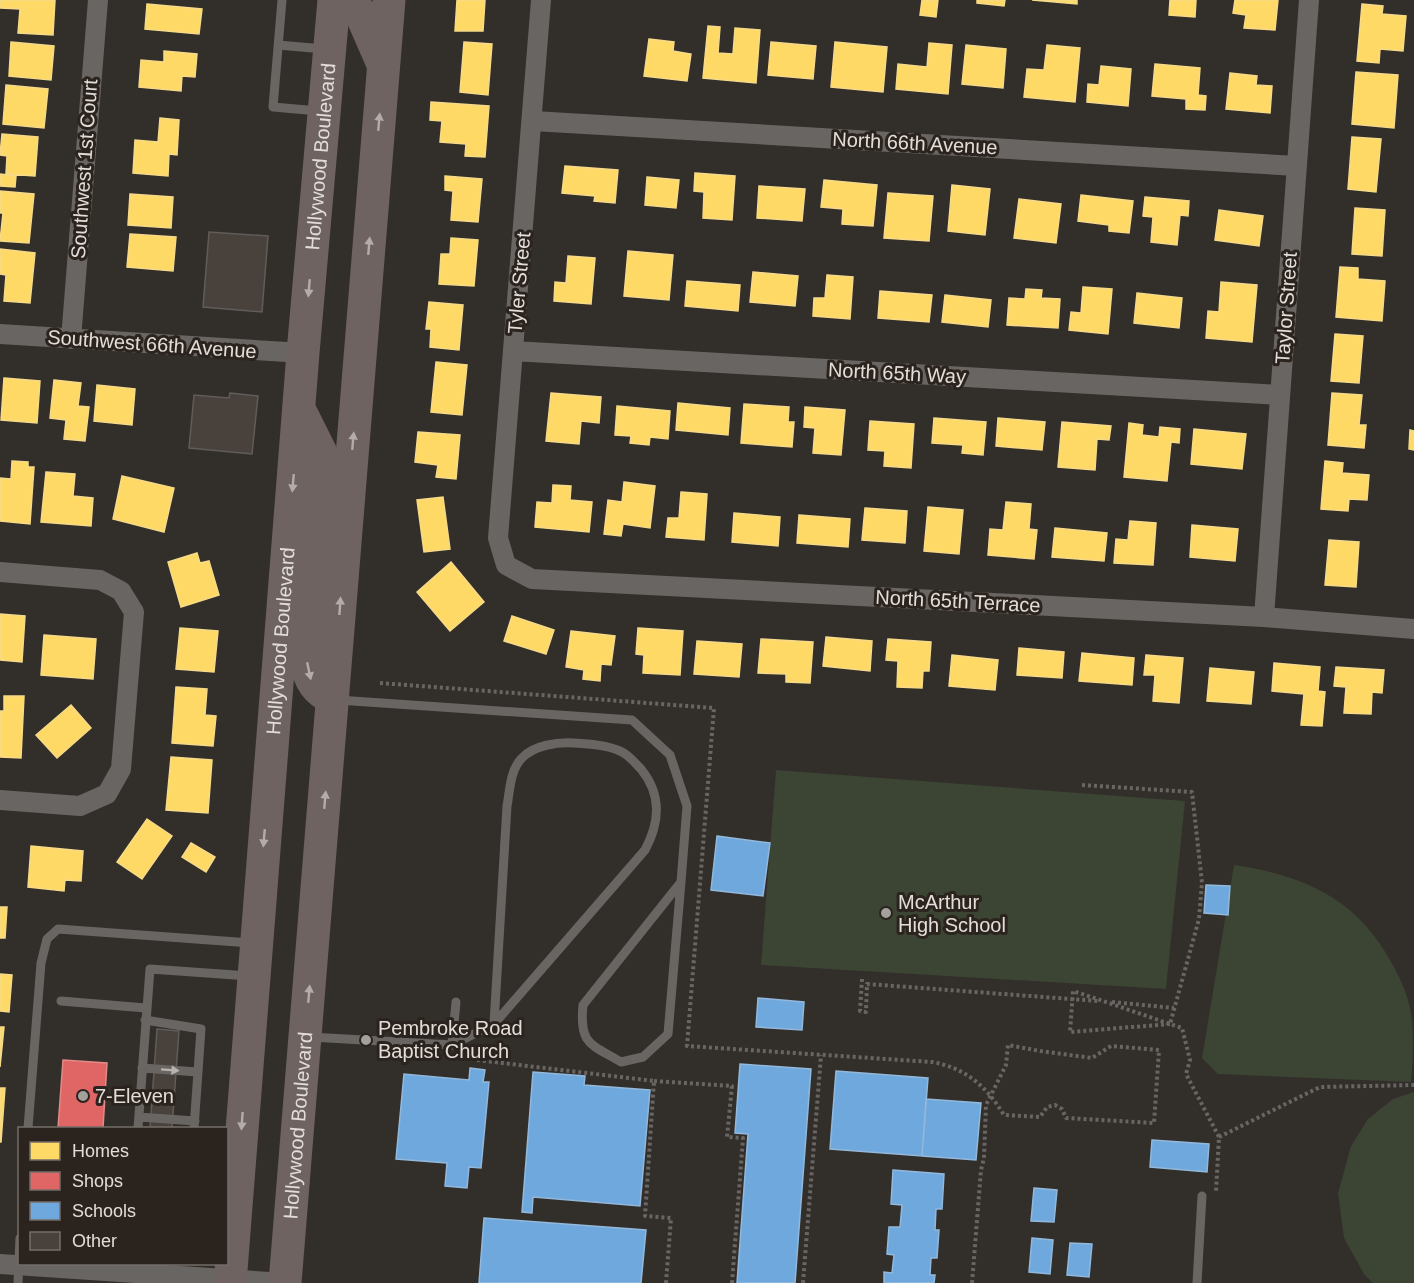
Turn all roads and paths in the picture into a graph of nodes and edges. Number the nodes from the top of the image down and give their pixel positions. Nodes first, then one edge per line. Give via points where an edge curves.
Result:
1 (98, 0) edge
2 (282, 0) edge
3 (334, 0) edge
4 (348, 0) edge
5 (389, 0) edge
6 (541, 0) edge
7 (1309, 0) edge
8 (278, 45) junction
9 (330, 49) junction
10 (383, 66) junction
11 (325, 112) junction
12 (533, 121) junction
13 (1297, 166) junction
14 (0, 334) edge
15 (71, 339) junction
16 (513, 351) junction
17 (303, 353) junction
18 (1280, 395) junction
19 (299, 409) junction
20 (506, 565) joint
21 (0, 572) edge
22 (1264, 617) junction
23 (1414, 629) edge
24 (380, 683) dead end
25 (333, 699) junction
26 (1082, 785) dead end
27 (0, 800) edge
28 (681, 882) junction
29 (256, 943) junction
30 (254, 977) junction
31 (862, 979) dead end
32 (1072, 999) junction
33 (61, 1001) dead end
34 (456, 1002) dead end
35 (1105, 1002) junction
36 (146, 1008) junction
37 (1174, 1008) junction
38 (145, 1020) junction
39 (494, 1024) junction
40 (1170, 1024) junction
41 (305, 1037) junction
42 (452, 1045) junction
43 (821, 1055) junction
44 (477, 1060) dead end
45 (142, 1068) junction
46 (198, 1072) junction
47 (654, 1082) junction
48 (1414, 1086) edge
49 (991, 1095) junction
50 (139, 1117) junction
51 (195, 1125) edge
52 (28, 1127) edge
53 (138, 1127) edge
54 (1219, 1137) junction
55 (1216, 1193) dead end
56 (1202, 1196) dead end
57 (18, 1246) edge
58 (128, 1268) edge
59 (12, 1271) edge
60 (102, 1277) edge
61 (230, 1281) edge
62 (287, 1283) edge
63 (666, 1283) edge
64 (732, 1283) edge
65 (803, 1283) edge
66 (972, 1283) edge
67 (1197, 1283) edge

1 - 15 street, Southwest 1st Court
2 - 8 lane
3 - 9 highway, Hollywood Boulevard
4 - 10 highway via 361,14
5 - 10 highway, Hollywood Boulevard
6 - 12 street, Tyler Street
7 - 13 street, Taylor Street
8 - 9 lane
8 - 11 lane via 273,107
9 - 11 highway, Hollywood Boulevard
25 -> 10 highway, Hollywood Boulevard
11 -> 17 highway, Hollywood Boulevard
12 - 13 street, North 66th Avenue
12 - 16 street, Tyler Street
13 - 18 street, Taylor Street
14 - 15 street, Southwest 66th Avenue
15 - 17 street, Southwest 66th Avenue
16 - 18 street, North 65th Way
16 - 20 street, Tyler Street via 498,538
17 - 19 highway, Hollywood Boulevard
18 - 22 street, Taylor Street
19 -> 25 highway via 321,453 308,677 321,693
19 -> 29 highway, Hollywood Boulevard
20 - 22 street, North 65th Terrace via 532,579
21 - 27 street via 100,580 121,591 134,612 121,769 107,794 80,806
22 - 23 street, North 65th Terrace
24 - 43 path via 714,708 687,1046
25 - 28 lane via 632,720 670,755 687,806
41 -> 25 highway, Hollywood Boulevard
26 - 37 path via 1192,792 1202,883 1199,919
28 - 28 lane via 583,1005 581,1025 588,1042 621,1062 643,1057 668,1034
29 - 30 highway, Hollywood Boulevard
29 - 52 lane via 58,929 47,939 41,963
30 - 36 lane via 150,969
30 -> 61 highway, Hollywood Boulevard
31 - 32 path via 860,1011 866,1012 867,984
32 - 35 path
32 - 35 path via 1073,991
32 - 40 path via 1070,1032
33 - 36 lane
34 - 42 lane
35 - 37 path
35 - 40 path
36 - 38 lane
37 - 40 path
38 - 45 lane
38 - 46 lane via 201,1029
39 - 39 lane via 645,850 654,834 657,815 649,779 621,751 596,744 562,742 522,758 512,777
39 - 42 lane
40 - 54 path via 1182,1028 1190,1060 1186,1074
41 - 42 lane
41 - 62 highway, Hollywood Boulevard
43 - 49 path via 944,1064 969,1076
43 - 65 path
44 - 47 path
45 -> 46 lane
45 - 50 lane
46 - 51 lane
47 - 63 path via 645,1216 671,1218
47 - 64 path via 732,1086 727,1137 743,1138
48 - 54 path via 1320,1087
49 - 49 path via 1006,1065 1008,1045 1092,1058 1111,1046 1159,1050 1154,1123 1066,1118 1055,1105 1047,1107 1040,1117 1004,1115
49 - 66 path via 986,1105
50 - 51 lane
50 - 53 lane
54 - 55 path
56 - 67 lane
57 - 59 lane
58 - 60 street
58 - 61 street
59 - 60 street
61 - 62 street

